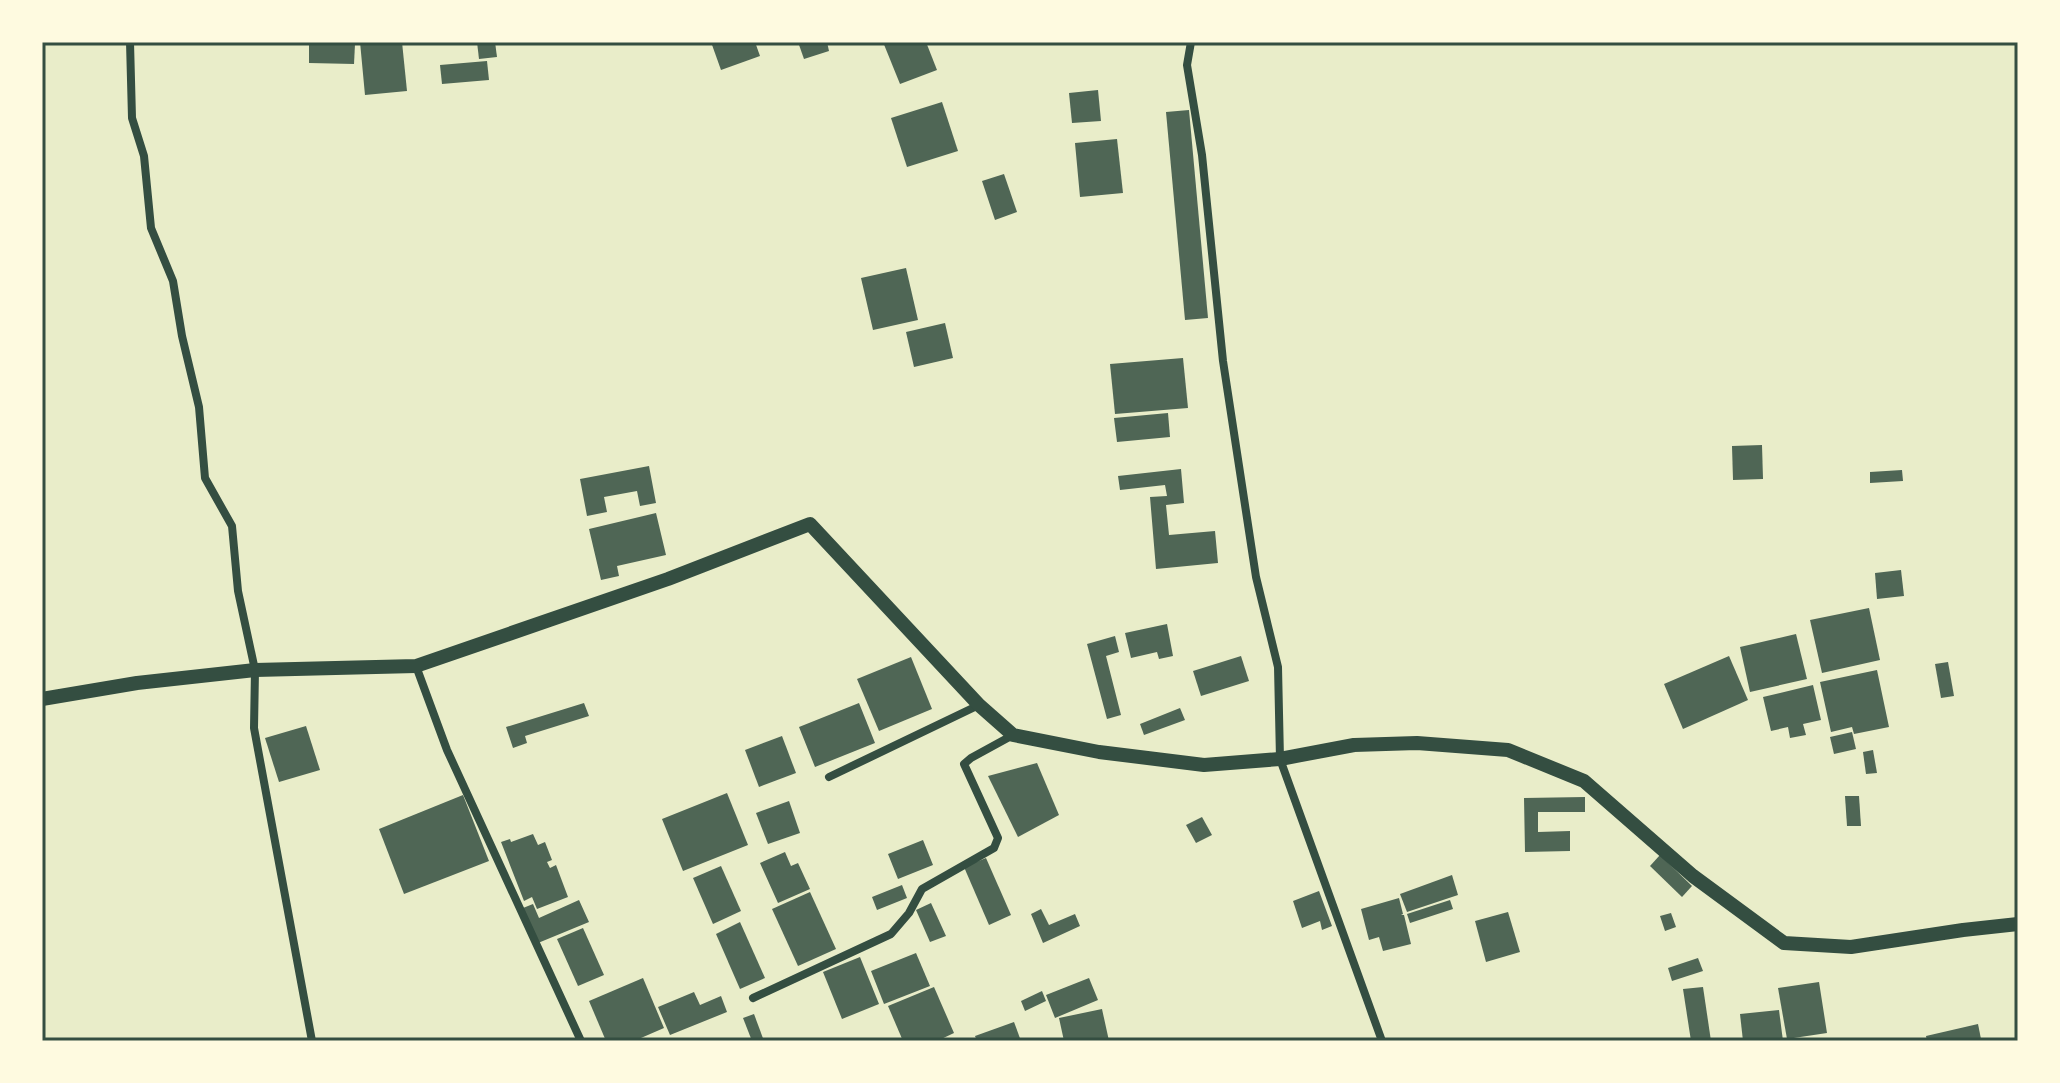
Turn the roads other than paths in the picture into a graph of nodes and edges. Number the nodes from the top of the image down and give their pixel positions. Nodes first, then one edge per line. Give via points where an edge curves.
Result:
1 (130, 42) edge
2 (1191, 42) edge
3 (416, 666) junction
4 (255, 670) junction
5 (42, 699) edge
6 (979, 705) junction
7 (1013, 735) junction
8 (1280, 759) junction
9 (829, 777) dead end
10 (2018, 924) edge
11 (753, 998) dead end
12 (312, 1041) edge
13 (581, 1041) edge
14 (1382, 1041) edge

1 - 4 street via 132,118 144,156 151,228 173,281 199,407 205,478 232,526 238,591
2 - 8 street via 1187,65 1202,155 1223,361 1256,577 1278,667
3 - 4 street
3 - 6 street via 810,524
3 - 13 street via 447,750
4 - 5 street
4 - 12 street via 254,728
6 - 7 street
6 - 9 street
7 - 8 street via 1204,765
7 - 11 street via 964,764 998,838 994,848 922,889 891,934
8 - 10 street via 1354,745 1417,743 1508,750 1584,781 1693,876 1784,943 1851,947
8 - 14 street

